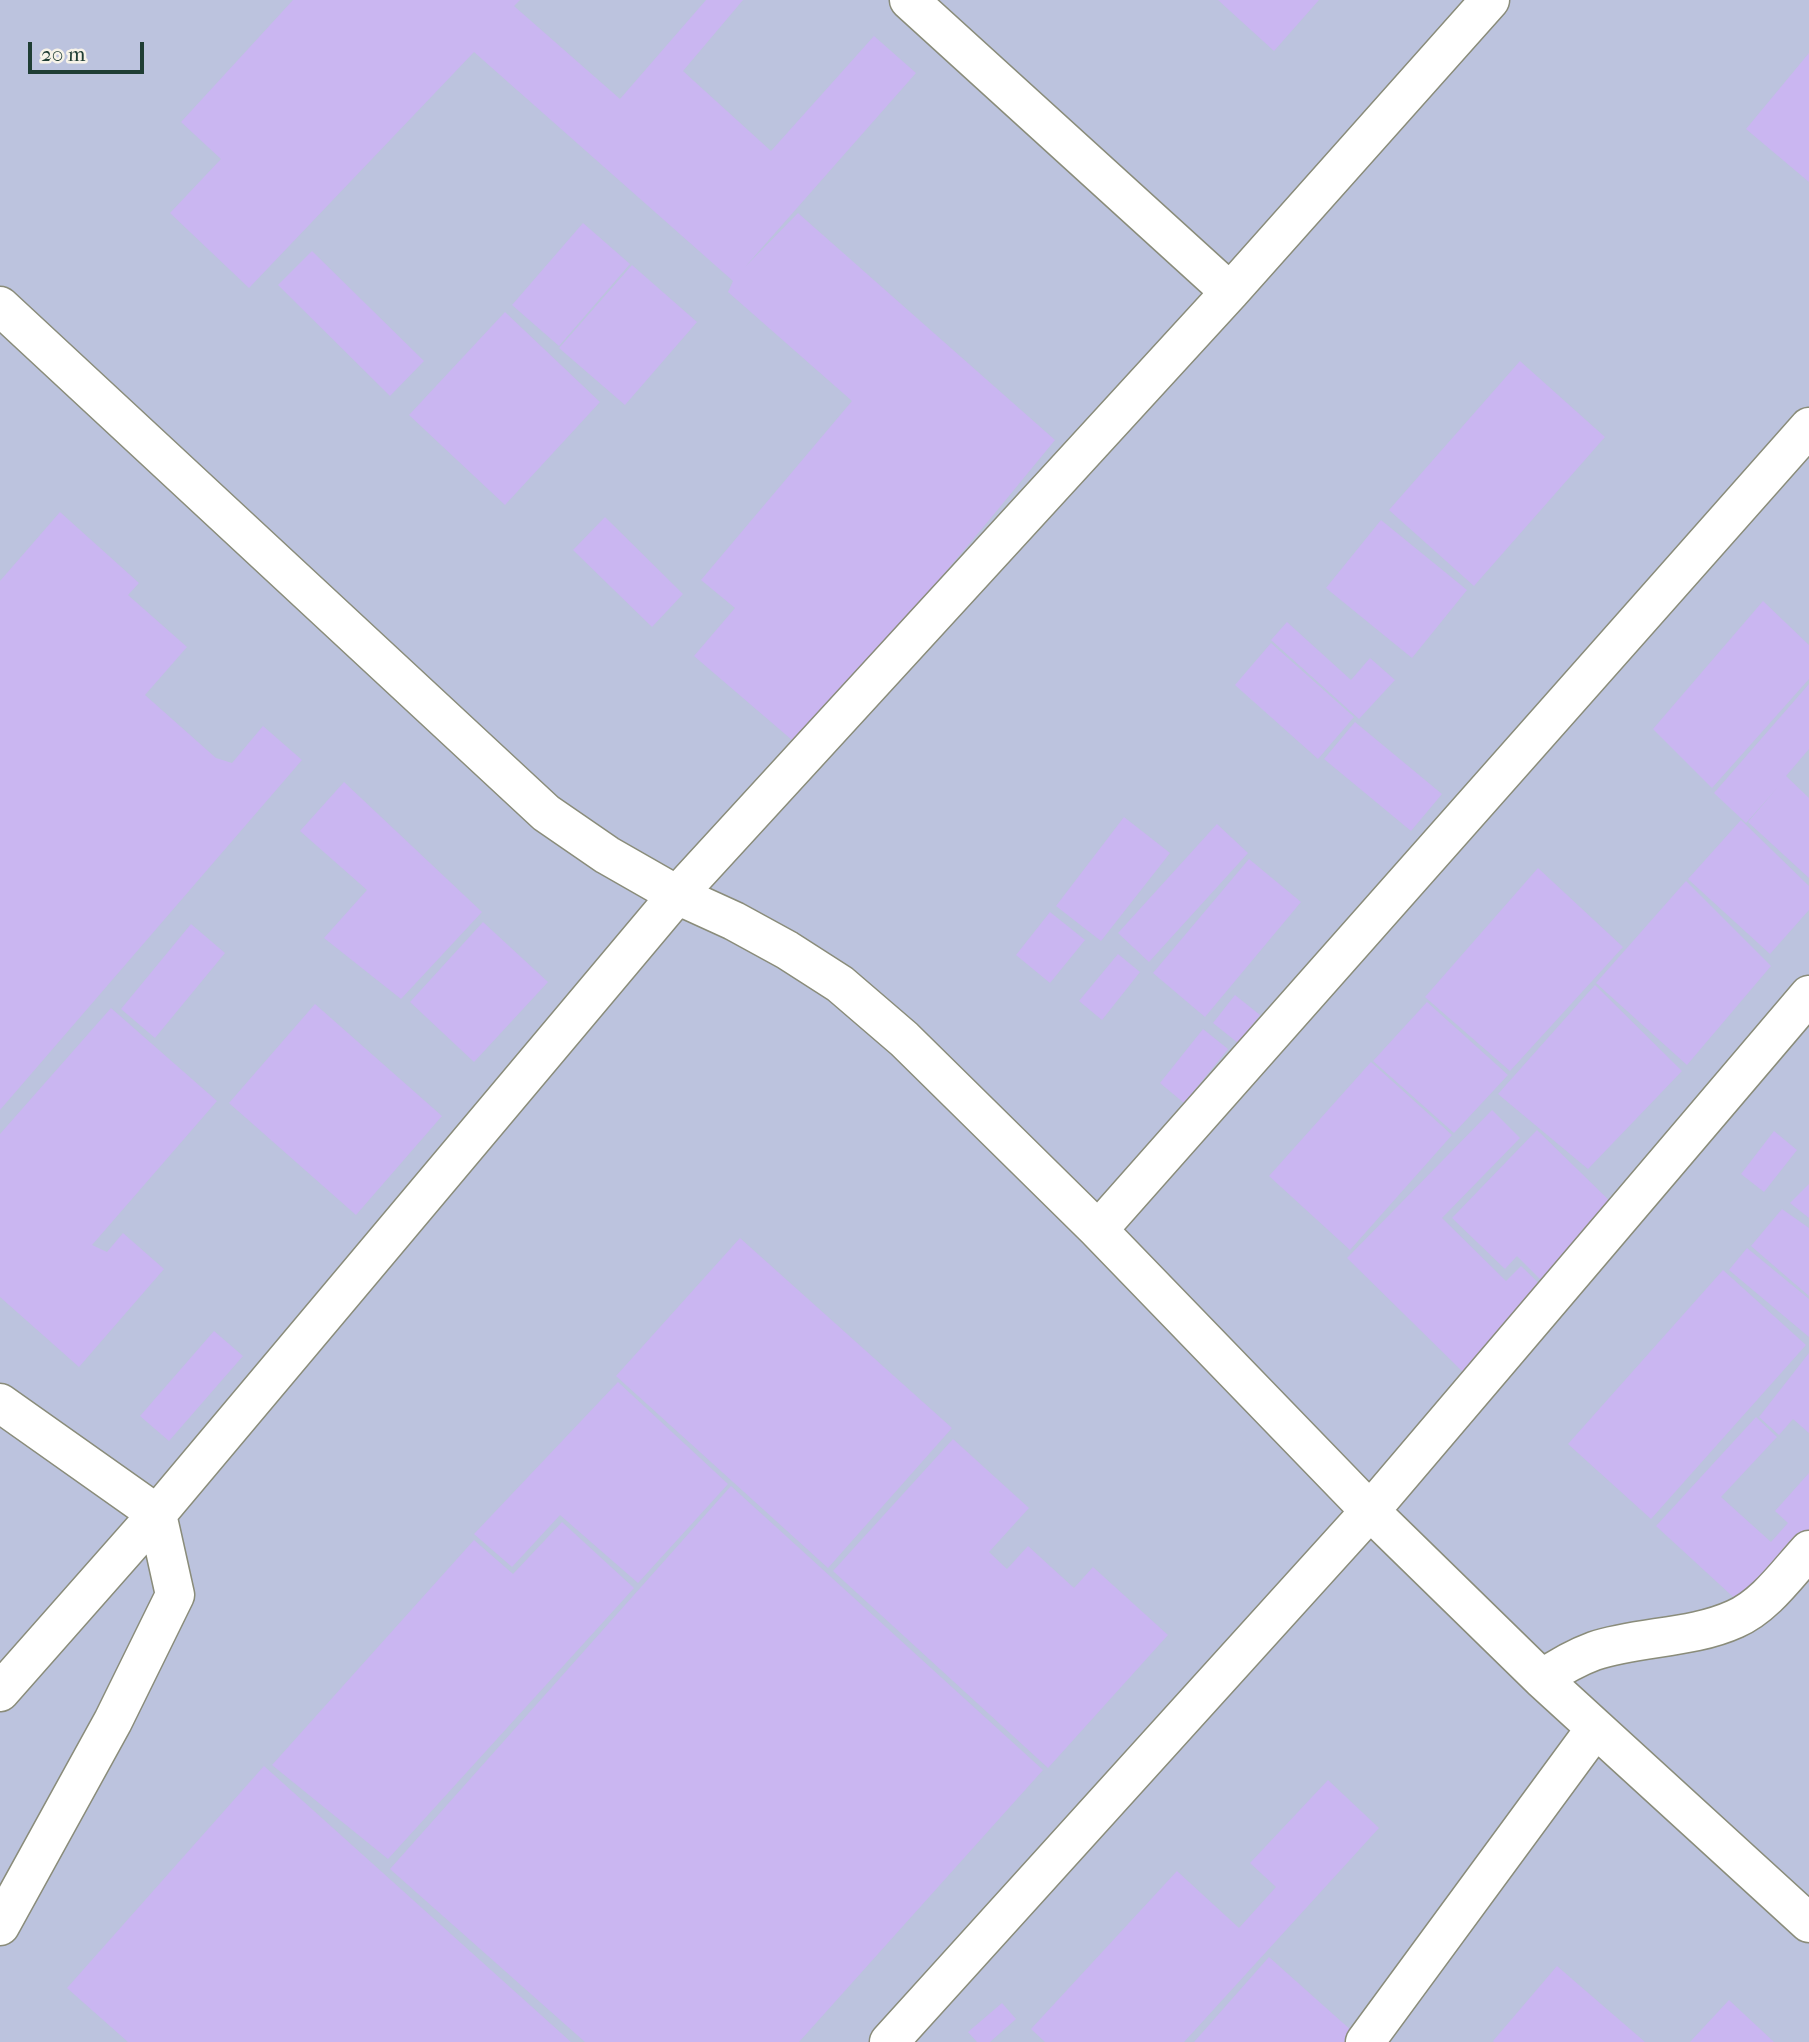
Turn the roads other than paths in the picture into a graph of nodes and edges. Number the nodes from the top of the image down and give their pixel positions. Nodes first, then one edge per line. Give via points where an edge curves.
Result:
1 (909, 0) edge
2 (1490, 0) edge
3 (1230, 292) junction
4 (0, 306) edge
5 (1809, 427) edge
6 (677, 895) junction
7 (1809, 995) edge
8 (1098, 1230) junction
9 (0, 1403) edge
10 (1370, 1511) junction
11 (157, 1514) junction
12 (1809, 1550) edge
13 (1542, 1679) junction
14 (0, 1692) edge
15 (1595, 1729) junction
16 (12, 1877) edge
17 (1809, 1923) edge
18 (0, 1926) edge
19 (889, 2042) edge
20 (1364, 2042) edge

1 - 3 lane
2 - 3 lane
3 - 6 lane
4 - 6 lane via 546,813
5 - 8 lane
6 - 8 lane via 734,921 840,984 904,1040
6 - 11 lane
7 - 10 lane
8 - 10 lane
9 - 11 lane
10 - 13 lane
10 - 19 lane
11 - 14 lane
11 - 16 lane via 175,1595 113,1721
12 - 13 lane via 1764,1600 1736,1619 1594,1651
13 - 15 lane
15 - 17 lane
15 - 20 lane
16 - 18 lane

